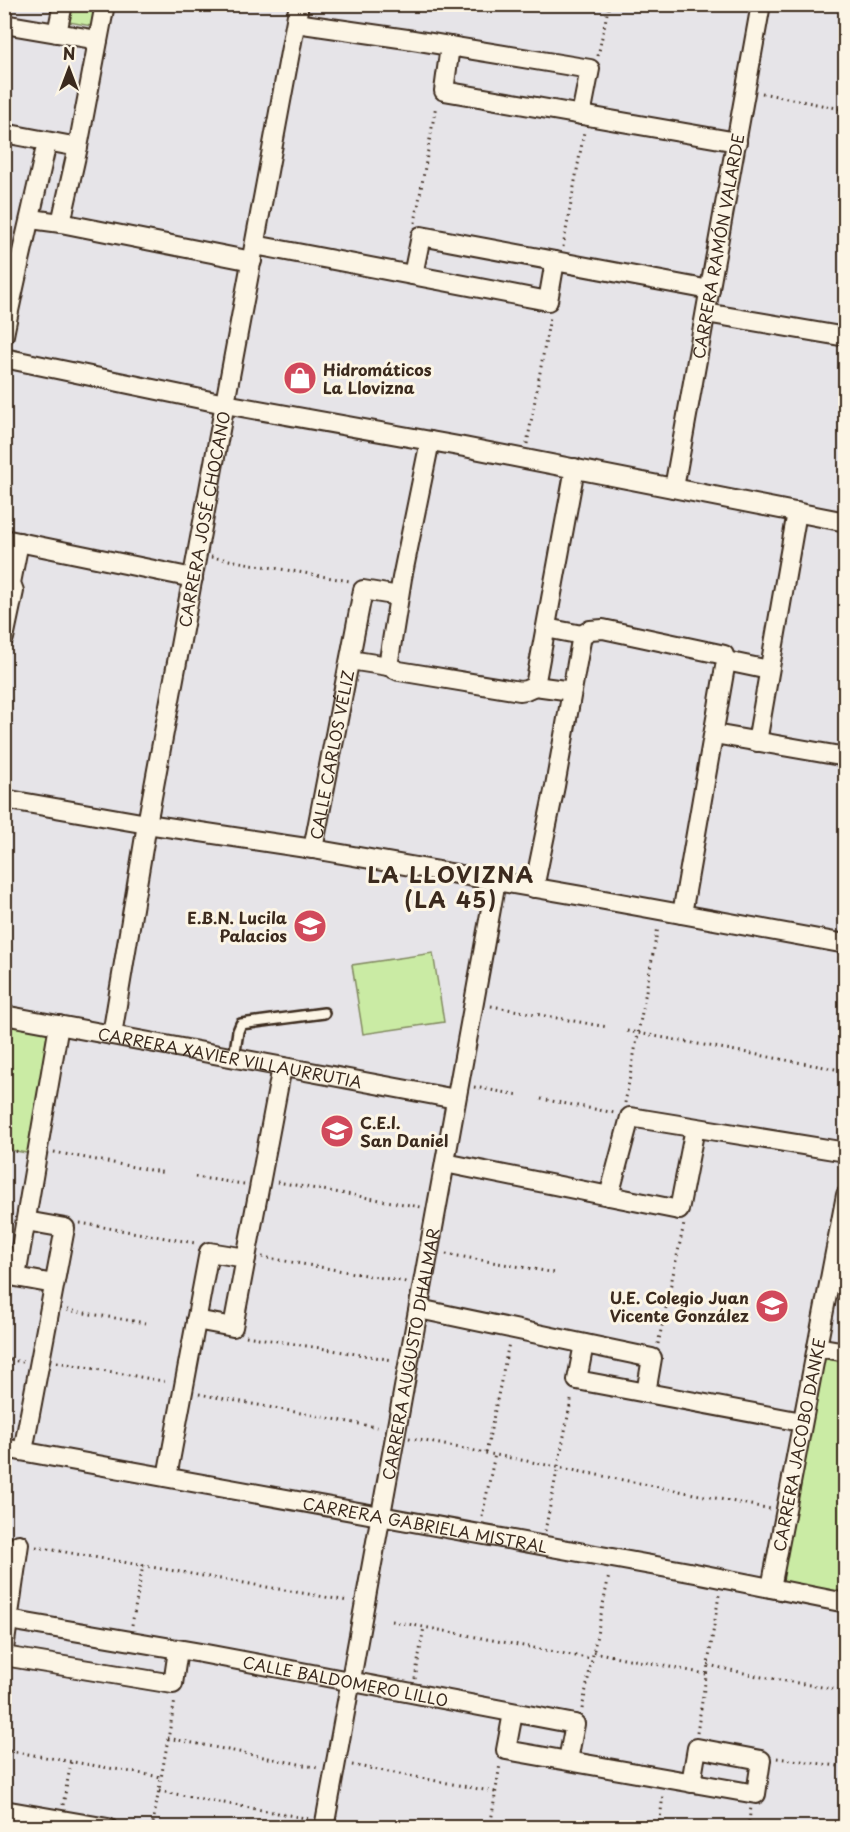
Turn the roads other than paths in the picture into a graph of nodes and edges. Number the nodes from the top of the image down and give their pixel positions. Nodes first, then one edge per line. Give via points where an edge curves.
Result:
1 (63, 4) edge
2 (105, 4) edge
3 (299, 4) edge
4 (761, 4) edge
5 (296, 23) junction
6 (4, 24) edge
7 (57, 33) junction
8 (98, 40) junction
9 (450, 46) junction
10 (584, 115) junction
11 (4, 133) edge
12 (48, 142) junction
13 (737, 142) junction
14 (78, 147) junction
15 (31, 219) junction
16 (61, 223) junction
17 (253, 253) junction
18 (558, 261) junction
19 (413, 275) junction
20 (710, 290) junction
21 (706, 313) junction
22 (4, 335) edge
23 (846, 338) edge
24 (4, 358) edge
25 (225, 404) junction
26 (430, 441) junction
27 (575, 468) junction
28 (674, 488) junction
29 (797, 512) junction
30 (846, 522) edge
31 (12, 540) edge
32 (193, 578) junction
33 (8, 583) edge
34 (399, 596) junction
35 (546, 628) junction
36 (582, 635) junction
37 (4, 638) edge
38 (350, 660) junction
39 (726, 661) junction
40 (388, 666) junction
41 (769, 670) junction
42 (535, 686) junction
43 (572, 691) junction
44 (714, 734) junction
45 (757, 742) junction
46 (846, 757) edge
47 (4, 800) edge
48 (147, 824) junction
49 (313, 849) junction
50 (496, 881) junction
51 (534, 888) junction
52 (682, 914) junction
53 (846, 944) edge
54 (324, 1013) dead end
55 (4, 1015) edge
56 (59, 1025) junction
57 (112, 1035) junction
58 (234, 1058) junction
59 (282, 1067) junction
60 (458, 1091) junction
61 (694, 1128) junction
62 (846, 1152) edge
63 (445, 1163) junction
64 (846, 1195) edge
65 (609, 1196) junction
66 (26, 1221) junction
67 (246, 1258) junction
68 (54, 1284) junction
69 (418, 1309) junction
70 (196, 1320) junction
71 (584, 1344) junction
72 (817, 1347) junction
73 (846, 1352) edge
74 (646, 1393) junction
75 (802, 1422) junction
76 (4, 1448) edge
77 (23, 1451) junction
78 (167, 1477) junction
79 (382, 1516) junction
80 (13, 1555) edge
81 (771, 1588) junction
82 (846, 1603) edge
83 (9, 1620) junction
84 (4, 1649) edge
85 (178, 1650) junction
86 (4, 1656) edge
87 (350, 1681) junction
88 (513, 1713) junction
89 (568, 1760) junction
90 (691, 1783) junction
91 (4, 1810) edge
92 (325, 1824) edge
93 (108, 1827) edge

1 - 7 street
2 - 8 street
3 - 5 street, CARRERA JOSÉ CHOCANO
4 - 13 street, CARRERA RAMÓN VALARDE
5 - 9 street
5 - 17 street, CARRERA JOSÉ CHOCANO
6 - 7 street
7 - 8 street
8 - 14 street
9 - 10 street via 444,91
9 - 10 street via 590,69
10 - 13 street
11 - 12 street
12 - 14 street
12 - 15 street
13 - 20 street, CARRERA RAMÓN VALARDE
14 - 16 street
15 - 16 street
15 - 22 street
16 - 17 street
17 - 19 street
17 - 25 street, CARRERA JOSÉ CHOCANO
18 - 19 street via 548,301
18 - 19 street via 421,236
18 - 20 street
20 - 21 street, CARRERA RAMÓN VALARDE
21 - 23 street
21 - 28 street, CARRERA RAMÓN VALARDE
24 - 25 street
25 - 26 street
25 - 32 street, CARRERA JOSÉ CHOCANO
26 - 27 street
26 - 34 street
27 - 28 street
27 - 35 street
28 - 29 street
29 - 30 street
29 - 41 street
31 - 32 street
31 - 33 street
32 - 48 street, CARRERA JOSÉ CHOCANO
33 - 37 street via 14,591
34 - 38 street, CALLE CARLOS VÉLIZ via 363,590
34 - 40 street
35 - 36 street
35 - 42 street
36 - 39 street via 603,629 720,654
36 - 43 street
38 - 40 street, CALLE CARLOS VÉLIZ
38 - 49 street, CALLE CARLOS VÉLIZ
39 - 41 street
39 - 44 street
40 - 42 street, CALLE CARLOS VÉLIZ via 520,691
41 - 45 street
42 - 43 street, CALLE CARLOS VÉLIZ
43 - 51 street
44 - 45 street
44 - 52 street
45 - 46 street
47 - 48 street
48 - 49 street
48 - 57 street, CARRERA JOSÉ CHOCANO
49 - 50 street
50 - 51 street
50 - 60 street, CARRERA AUGUSTO DHALMAR
51 - 52 street
52 - 53 street
54 - 58 lane via 241,1024
55 - 56 street, CARRERA XAVIER VILLAURRUTIA
56 - 57 street, CARRERA XAVIER VILLAURRUTIA
56 - 66 street
57 - 58 street, CARRERA XAVIER VILLAURRUTIA
58 - 59 street, CARRERA XAVIER VILLAURRUTIA
59 - 60 street, CARRERA XAVIER VILLAURRUTIA
59 - 67 street
60 - 63 street, CARRERA AUGUSTO DHALMAR
61 - 62 street
61 - 65 street via 628,1116
61 - 65 street via 679,1209
63 - 65 street
63 - 69 street, CARRERA AUGUSTO DHALMAR
64 - 72 street, CARRERA JACOBO DANKE
66 - 68 street via 16,1276
66 - 68 street via 65,1228
67 - 70 street via 210,1252
67 - 70 street via 233,1327
68 - 77 street
69 - 71 street
69 - 79 street, CARRERA AUGUSTO DHALMAR
70 - 78 street
71 - 74 street via 652,1358
71 - 74 street via 577,1380
72 - 73 street
72 - 75 street, CARRERA JACOBO DANKE
74 - 75 street
75 - 81 street, CARRERA JACOBO DANKE
76 - 77 street, CARRERA GABRIELA MISTRAL
77 - 78 street, CARRERA GABRIELA MISTRAL
78 - 79 street, CARRERA GABRIELA MISTRAL
79 - 81 street, CARRERA GABRIELA MISTRAL
79 - 87 street, CARRERA AUGUSTO DHALMAR
80 - 83 street
81 - 82 street, CARRERA GABRIELA MISTRAL
83 - 84 street
83 - 85 street, CALLE BALDOMERO LILLO
85 - 86 street via 173,1684
85 - 87 street, CALLE BALDOMERO LILLO
87 - 88 street, CALLE BALDOMERO LILLO
87 - 92 street, CARRERA AUGUSTO DHALMAR
88 - 89 street, CALLE BALDOMERO LILLO via 575,1724
88 - 89 street via 506,1750
89 - 90 street
90 - 90 street via 756,1794 761,1760 697,1748
91 - 93 street

